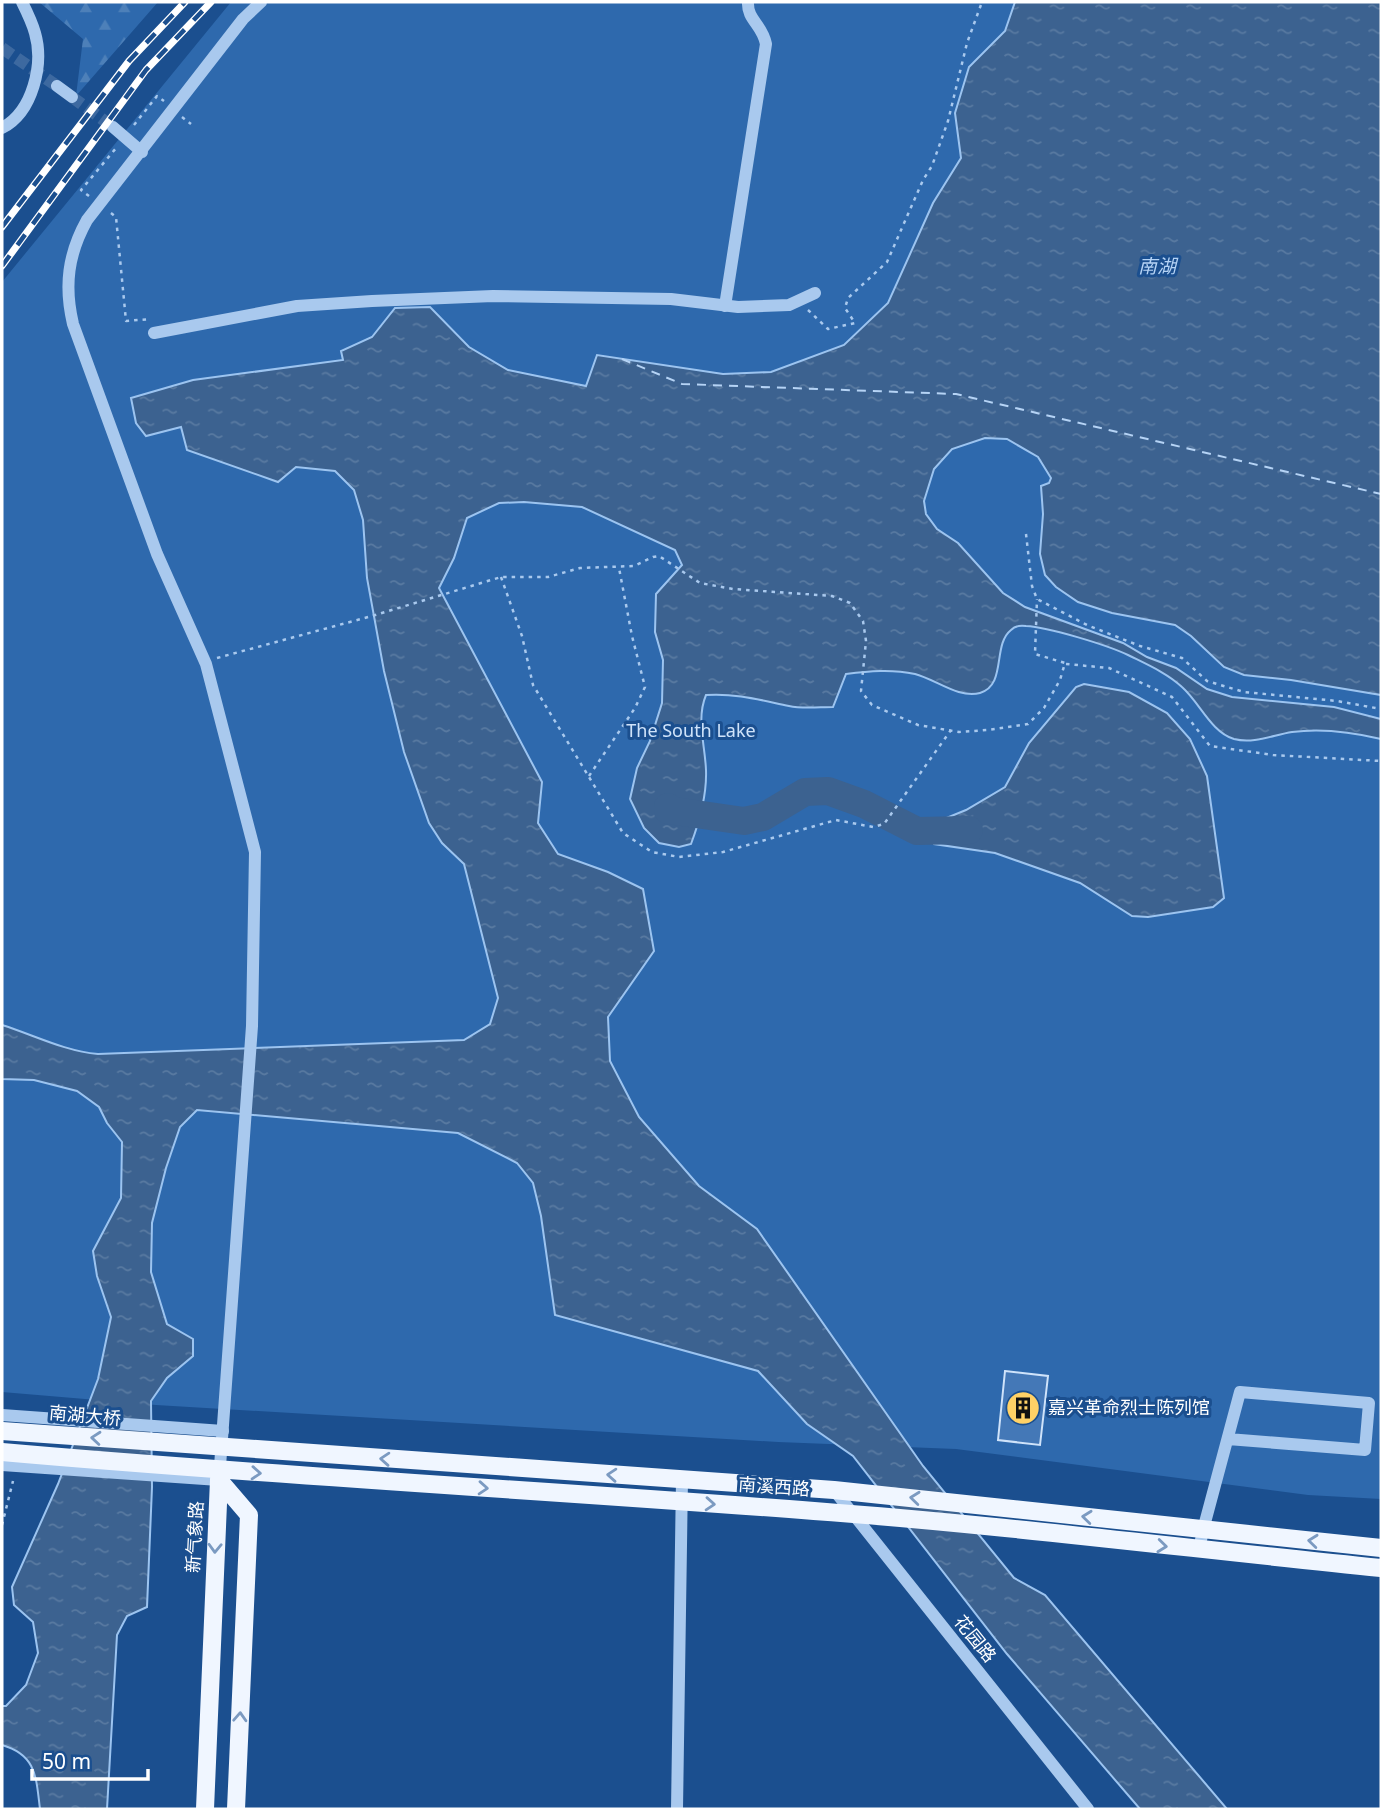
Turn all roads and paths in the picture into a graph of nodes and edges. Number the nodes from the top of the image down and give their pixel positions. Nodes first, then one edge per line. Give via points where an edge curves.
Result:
1 (22, 2) edge
2 (261, 2) edge
3 (748, 2) edge
4 (982, 2) edge
5 (57, 86) tunnel mouth
6 (72, 97) tunnel mouth
7 (166, 103) dead end
8 (174, 110) dead end
9 (191, 124) dead end
10 (113, 127) tunnel mouth
11 (2, 128) edge
12 (125, 137) junction
13 (142, 152) junction
14 (90, 197) dead end
15 (107, 210) dead end
16 (815, 292) dead end
17 (798, 300) junction
18 (725, 306) junction
19 (154, 333) joint
20 (1027, 534) dead end
21 (619, 568) junction
22 (501, 577) junction
23 (1037, 599) junction
24 (205, 661) junction
25 (1065, 663) junction
26 (1381, 709) edge
27 (951, 730) junction
28 (1381, 761) edge
29 (589, 776) junction
30 (2, 1415) edge
31 (2, 1431) edge
32 (167, 1435) junction
33 (222, 1439) junction
34 (1228, 1439) junction
35 (2, 1452) edge
36 (2, 1465) edge
37 (17, 1466) junction
38 (163, 1472) junction
39 (220, 1475) junction
40 (682, 1479) junction
41 (843, 1491) junction
42 (681, 1502) junction
43 (854, 1515) junction
44 (2, 1525) edge
45 (1203, 1530) junction
46 (1381, 1548) edge
47 (1199, 1550) junction
48 (1381, 1568) edge
49 (205, 1809) edge
50 (236, 1809) edge
51 (677, 1809) edge
52 (1088, 1809) edge

1 - 11 street via 35,34 37,68 25,106
2 - 13 street via 243,19
3 - 18 street via 751,18 763,30 766,44
4 - 17 path via 932,166 887,262 848,298 845,308 855,323 828,329
5 - 6 street
7 - 12 path via 157,96
8 - 9 path
10 - 12 street
12 - 13 street
12 - 14 path via 81,190
13 - 24 street via 79,233 68,293 73,324 152,541
15 - 19 path via 116,217 126,321 151,318
16 - 17 street
17 - 18 street via 789,305
18 - 19 street via 671,299 494,296 372,301 297,306
20 - 23 path
21 - 22 path via 580,568 548,577
21 - 27 path via 659,556 700,583 832,596 850,603 863,621 866,641 861,691 872,705 918,725
21 - 29 path via 645,687
22 - 24 path
22 - 29 path via 533,685
23 - 25 path via 1035,654
23 - 26 path via 1087,625 1182,658 1207,681 1244,692
24 - 33 street via 255,852 252,1026
25 - 27 path via 1044,708 1028,724
25 - 28 path via 1109,668 1172,697 1210,746
27 - 29 path via 884,824 873,827 836,820 723,852 679,857 652,852 623,833
30 - 32 street via 65,1419
32 -> 31 main road, 南湖大桥
32 - 33 main road, 南溪西路
33 - 39 street
40 -> 33 main road, 南溪西路
34 - 34 street via 1240,1392 1369,1403 1365,1450
34 - 45 street
35 - 38 main road
36 - 37 street
37 - 38 street
37 - 44 path
38 - 39 main road, 南溪西路
39 -> 42 main road, 南溪西路
39 -> 49 main road, 新气象路
50 -> 39 main road, 新气象路 via 249,1516
40 - 41 main road, 南溪西路
40 - 42 street
41 - 43 street, 花园路
45 -> 41 main road, 南溪西路
42 -> 43 main road, 南溪西路
42 - 51 street
43 -> 47 main road, 南溪西路
43 - 52 street, 花园路
46 -> 45 main road, 南溪西路
45 - 47 street
47 - 48 main road, 南溪西路

